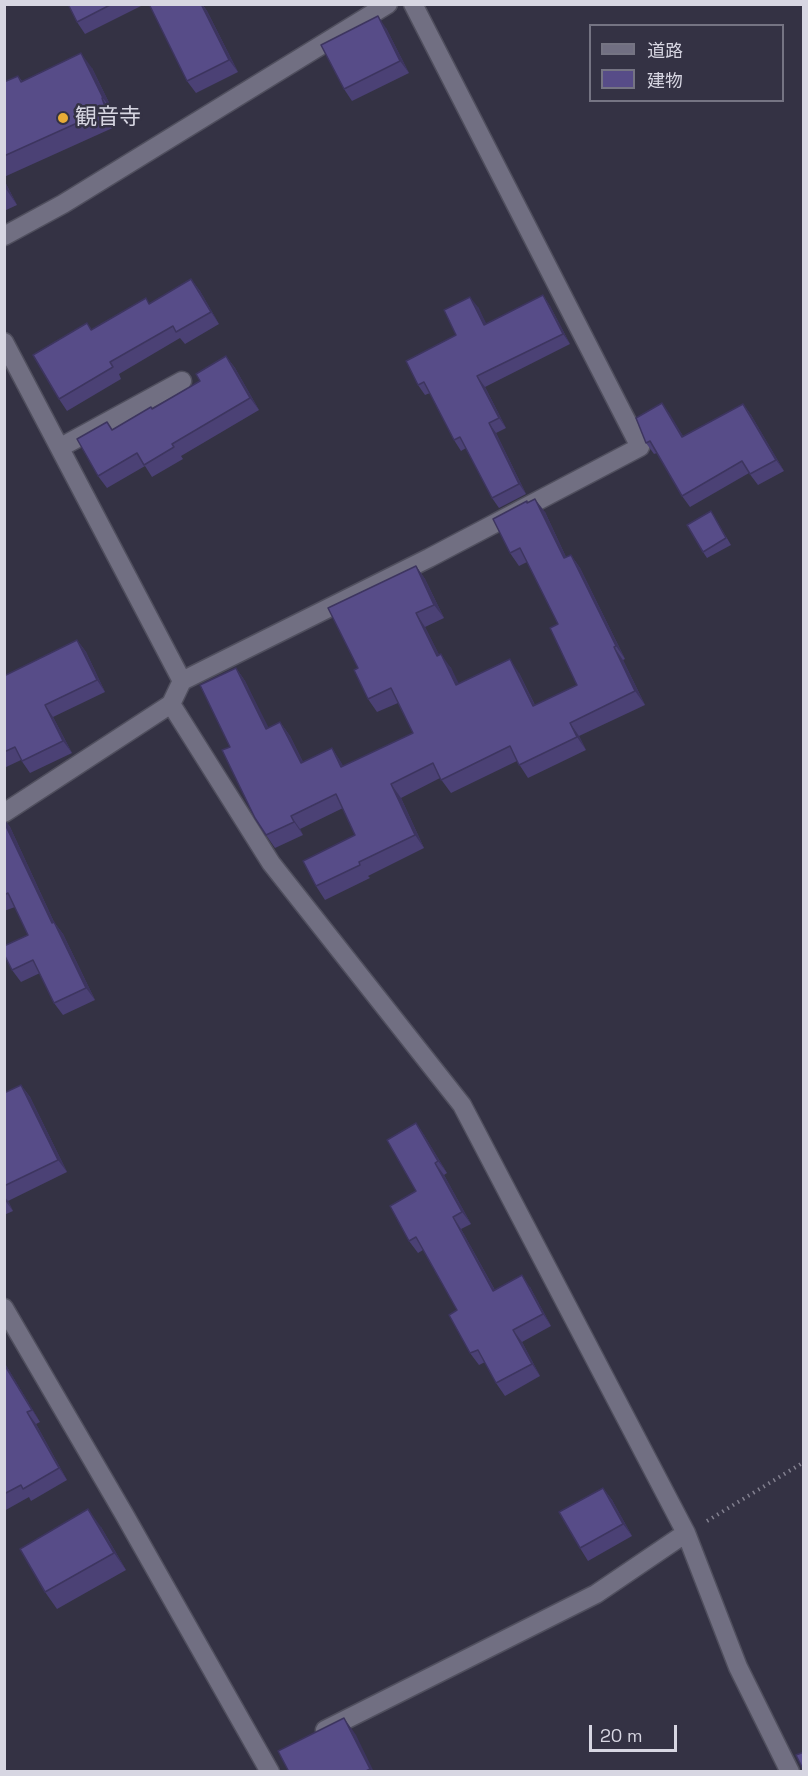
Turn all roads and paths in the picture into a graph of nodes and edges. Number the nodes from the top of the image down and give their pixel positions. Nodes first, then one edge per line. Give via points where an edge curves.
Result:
1 (388, 4) edge
2 (413, 4) edge
3 (4, 236) edge
4 (4, 342) edge
5 (182, 381) dead end
6 (61, 447) junction
7 (182, 681) junction
8 (171, 704) junction
9 (4, 813) edge
10 (4, 1308) edge
11 (804, 1462) edge
12 (686, 1533) junction
13 (309, 1738) edge
14 (271, 1760) edge
15 (790, 1772) edge

1 - 3 street via 63,204
2 - 7 street via 640,447
4 - 6 street
5 - 6 street
6 - 7 street
7 - 8 street
8 - 9 street
8 - 12 street via 271,863 462,1106
10 - 14 street via 247,1733
11 - 12 path
12 - 13 street via 596,1594
12 - 15 street via 738,1667

